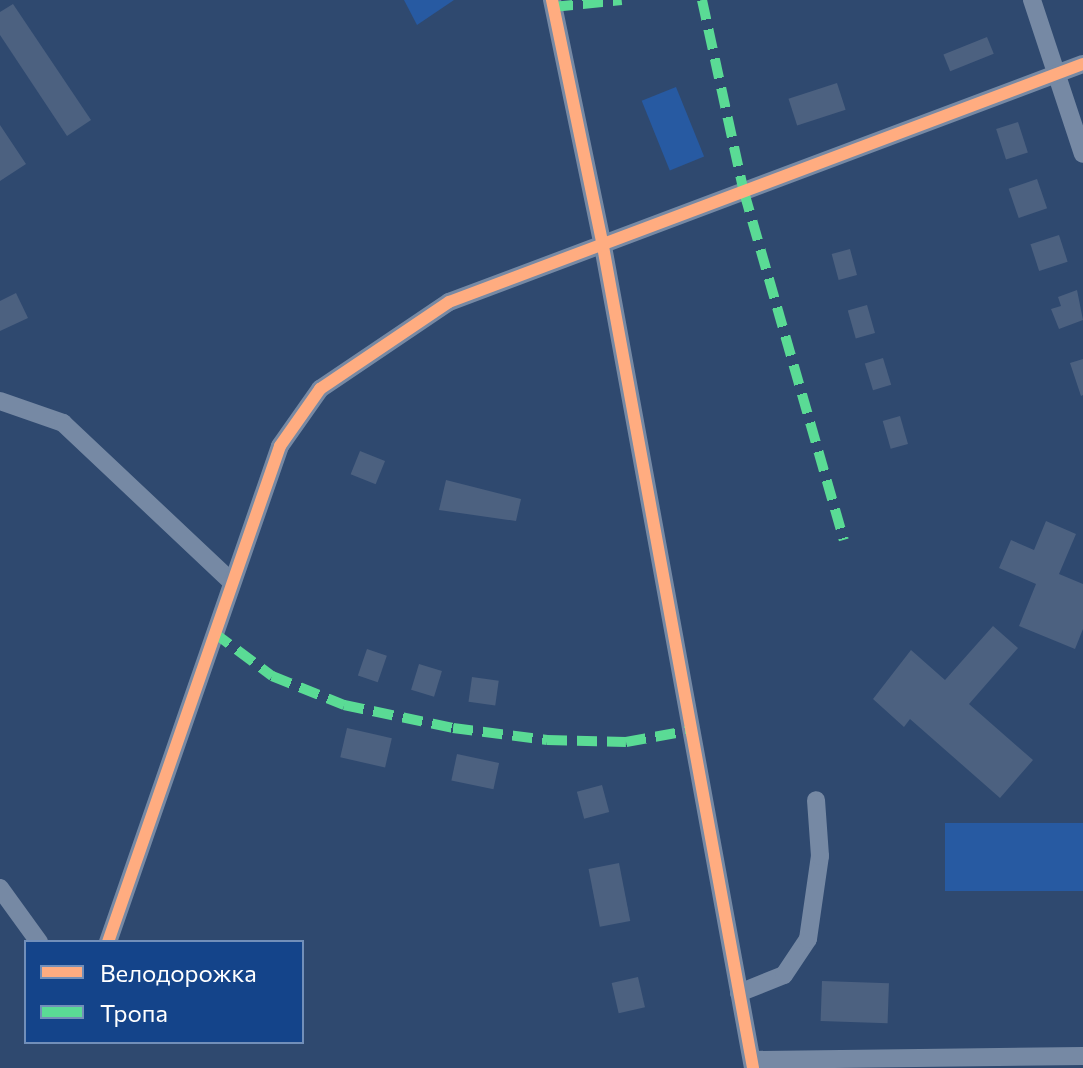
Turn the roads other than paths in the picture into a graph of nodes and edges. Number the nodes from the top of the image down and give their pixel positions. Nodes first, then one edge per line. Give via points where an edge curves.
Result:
1 (552, 0) edge
2 (1032, 0) edge
3 (1083, 64) edge
4 (1055, 74) junction
5 (1083, 154) edge
6 (602, 241) junction
7 (0, 401) edge
8 (232, 582) junction
9 (816, 800) dead end
10 (0, 888) edge
11 (38, 940) edge
12 (109, 940) edge
13 (739, 993) junction
14 (1083, 1056) edge
15 (986, 1062) edge
16 (753, 1064) edge

1 - 6 street
2 - 4 street
3 - 4 street
4 - 5 street
4 - 6 street
6 - 8 street via 449,302 320,389 280,446
6 - 13 street via 687,731
7 - 8 street via 63,423
8 - 12 street
9 - 13 street via 820,856 808,939 784,975
10 - 11 street
13 - 16 street
14 - 15 street
15 - 16 street

